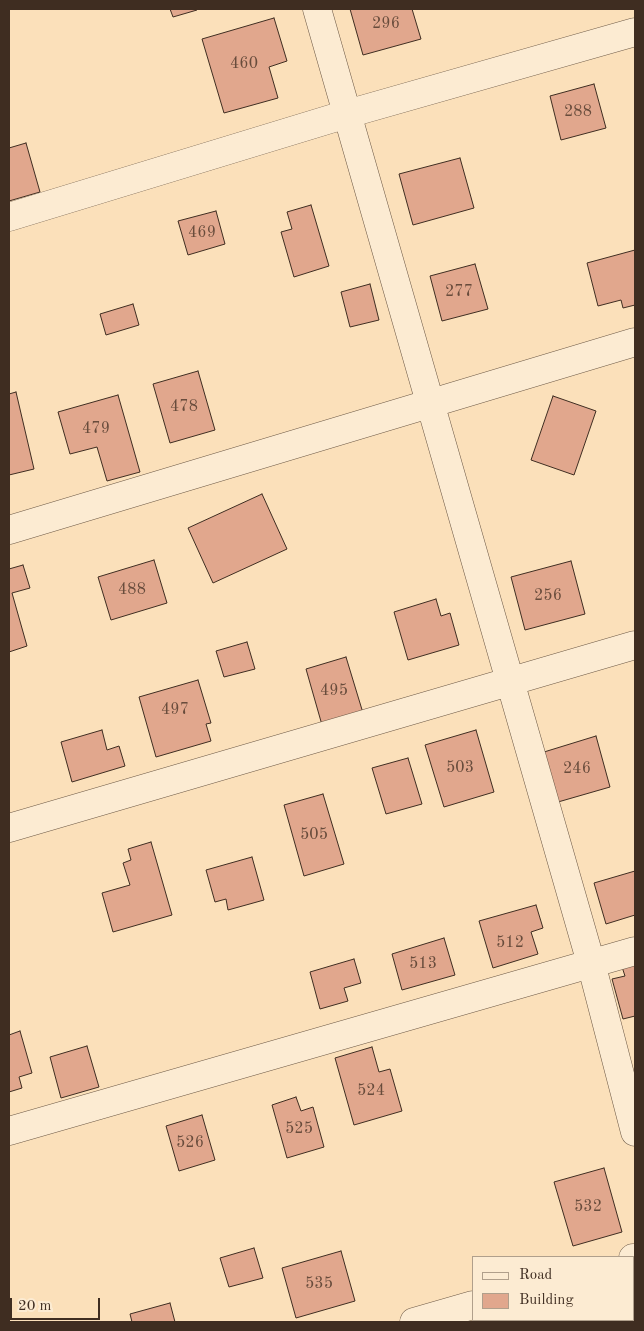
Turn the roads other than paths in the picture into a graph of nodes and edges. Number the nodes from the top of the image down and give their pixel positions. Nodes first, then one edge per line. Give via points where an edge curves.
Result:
1 (317, 9) edge
2 (635, 32) edge
3 (347, 114) junction
4 (9, 217) edge
5 (635, 342) edge
6 (429, 403) junction
7 (9, 530) edge
8 (635, 645) edge
9 (511, 682) junction
10 (9, 828) edge
11 (635, 951) edge
12 (592, 963) junction
13 (9, 1131) edge
14 (635, 1132) edge
15 (472, 1305) edge
16 (414, 1322) edge

1 - 3 street
2 - 3 street
3 - 4 street
3 - 6 street
5 - 6 street
6 - 7 street
6 - 9 street
8 - 9 street
9 - 10 street
9 - 12 street
11 - 12 street
12 - 13 street
12 - 14 street
15 - 16 street

